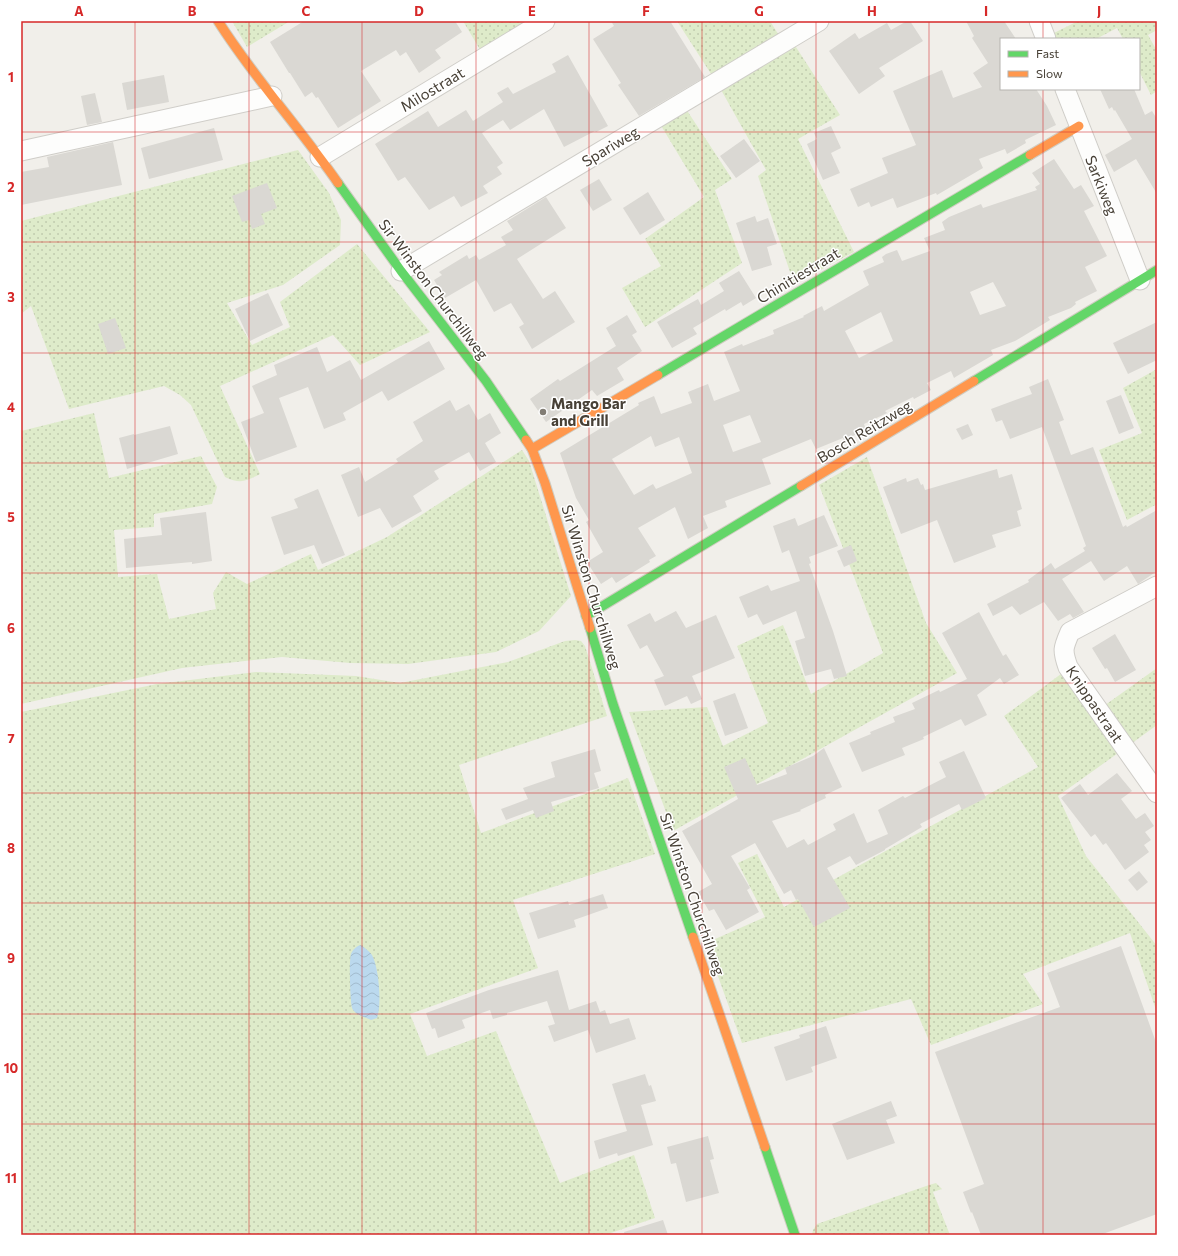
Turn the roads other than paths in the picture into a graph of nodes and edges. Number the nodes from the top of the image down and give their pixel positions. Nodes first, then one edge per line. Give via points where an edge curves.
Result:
1 (218, 21) edge
2 (545, 21) edge
3 (819, 21) edge
4 (1039, 21) edge
5 (1046, 38) edge
6 (1065, 90) edge
7 (272, 96) junction
8 (1079, 126) junction
9 (21, 151) edge
10 (320, 158) junction
11 (1157, 270) edge
12 (401, 271) junction
13 (1140, 280) junction
14 (532, 449) junction
15 (1157, 586) edge
16 (586, 616) junction
17 (1157, 793) edge
18 (795, 1235) edge

1 - 7 street, Sir Winston Churchillweg
2 - 10 street, Milostraat
3 - 12 street, Spariweg
4 - 5 street
6 - 8 street, Sarkiweg
7 - 9 street
7 - 10 street, Sir Winston Churchillweg
8 - 13 street, Sarkiweg
8 - 14 street, Chinitiestraat
10 - 12 street, Sir Winston Churchillweg
11 - 13 street, Bosch Reitzweg
12 - 14 street, Sir Winston Churchillweg via 486,381
13 - 16 street, Bosch Reitzweg
14 - 16 street, Sir Winston Churchillweg via 546,483
15 - 17 street, Knippastraat via 1070,632 1063,653 1068,667
16 - 18 street, Sir Winston Churchillweg via 613,704

